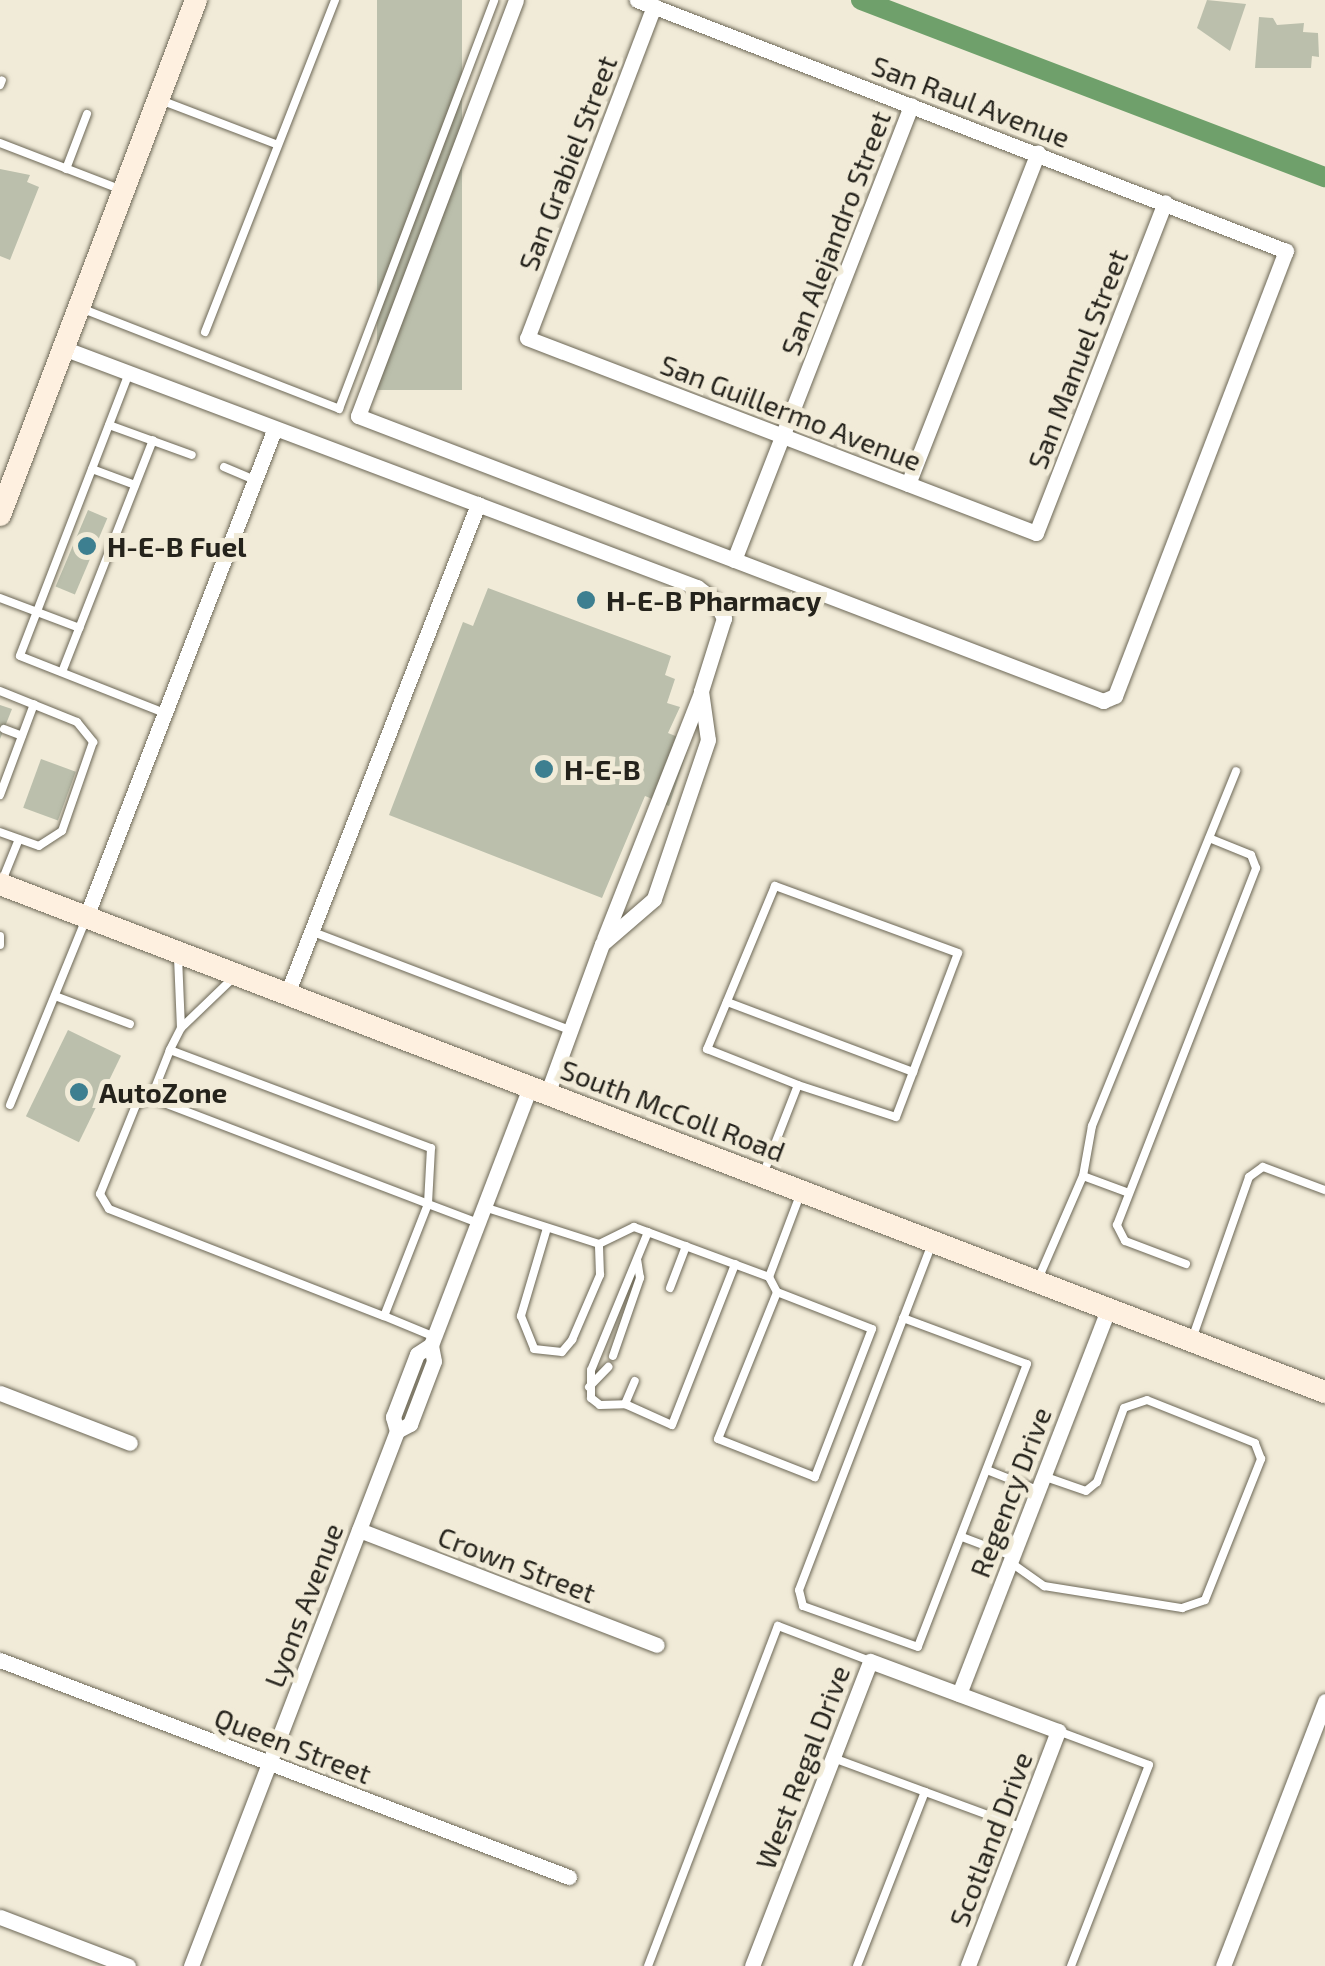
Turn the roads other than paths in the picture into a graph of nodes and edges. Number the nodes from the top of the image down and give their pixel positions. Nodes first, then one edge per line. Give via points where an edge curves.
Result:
1 (196, 0) edge
2 (335, 0) edge
3 (494, 0) edge
4 (516, 0) edge
5 (637, 0) edge
6 (654, 6) junction
7 (158, 100) junction
8 (911, 105) junction
9 (87, 114) dead end
10 (0, 144) edge
11 (278, 145) junction
12 (1038, 153) junction
13 (66, 169) junction
14 (124, 191) junction
15 (1165, 202) junction
16 (79, 308) junction
17 (205, 332) dead end
18 (527, 338) joint
19 (64, 348) junction
20 (128, 373) junction
21 (339, 409) junction
22 (358, 416) junction
23 (108, 425) junction
24 (276, 428) junction
25 (783, 435) junction
26 (152, 440) junction
27 (192, 455) dead end
28 (224, 467) dead end
29 (92, 469) junction
30 (255, 480) junction
31 (908, 484) junction
32 (135, 485) junction
33 (478, 504) junction
34 (0, 515) edge
35 (71, 524) junction
36 (81, 528) dead end
37 (1036, 533) joint
38 (100, 534) dead end
39 (114, 540) junction
40 (63, 544) junction
41 (73, 548) dead end
42 (92, 555) dead end
43 (106, 560) junction
44 (734, 560) junction
45 (84, 576) dead end
46 (98, 581) junction
47 (0, 598) edge
48 (37, 612) junction
49 (80, 628) junction
50 (62, 672) junction
51 (0, 692) edge
52 (701, 692) junction
53 (34, 704) junction
54 (165, 713) junction
55 (4, 729) dead end
56 (22, 736) junction
57 (0, 752) edge
58 (14, 758) junction
59 (1236, 771) dead end
60 (2, 784) edge
61 (0, 795) edge
62 (0, 832) edge
63 (1209, 838) junction
64 (19, 839) junction
65 (0, 884) edge
66 (86, 917) junction
67 (312, 931) junction
68 (0, 936) edge
69 (602, 944) junction
70 (0, 945) edge
71 (178, 952) junction
72 (236, 975) junction
73 (287, 994) junction
74 (55, 996) junction
75 (727, 1002) junction
76 (130, 1024) dead end
77 (181, 1028) junction
78 (570, 1030) junction
79 (170, 1050) junction
80 (913, 1072) junction
81 (798, 1085) junction
82 (538, 1090) junction
83 (151, 1098) junction
84 (10, 1105) dead end
85 (763, 1176) junction
86 (1083, 1176) junction
87 (1325, 1190) edge
88 (801, 1191) junction
89 (1129, 1192) junction
90 (428, 1204) junction
91 (481, 1215) junction
92 (547, 1228) junction
93 (648, 1232) junction
94 (932, 1241) junction
95 (600, 1244) junction
96 (686, 1246) junction
97 (637, 1259) junction
98 (734, 1264) junction
99 (1186, 1264) dead end
100 (768, 1277) junction
101 (1038, 1282) junction
102 (670, 1288) dead end
103 (777, 1292) junction
104 (1108, 1308) junction
105 (384, 1316) junction
106 (903, 1318) junction
107 (1191, 1340) junction
108 (433, 1341) junction
109 (612, 1356) dead end
110 (608, 1368) dead end
111 (635, 1381) dead end
112 (1322, 1385) edge
113 (588, 1386) junction
114 (0, 1394) edge
115 (625, 1404) junction
116 (130, 1443) dead end
117 (987, 1470) junction
118 (1040, 1483) junction
119 (359, 1530) junction
120 (962, 1537) junction
121 (1011, 1559) junction
122 (657, 1646) dead end
123 (0, 1660) edge
124 (870, 1660) junction
125 (959, 1694) junction
126 (1325, 1701) edge
127 (1058, 1731) junction
128 (832, 1758) junction
129 (268, 1762) junction
130 (925, 1792) junction
131 (1021, 1827) junction
132 (569, 1877) dead end
133 (0, 1917) edge
134 (128, 1966) edge
135 (192, 1966) edge
136 (648, 1966) edge
137 (752, 1966) edge
138 (857, 1966) edge
139 (968, 1966) edge
140 (1071, 1966) edge
141 (1223, 1966) edge

1 - 7 main road
2 - 11 lane
3 - 21 lane
4 - 22 street
5 - 6 street, San Raul Avenue
6 - 8 street, San Raul Avenue
6 - 18 street, San Grabiel Street
7 - 11 lane
7 - 14 main road
8 - 12 street, San Raul Avenue
8 - 25 street, San Alejandro Street
9 - 13 lane
10 - 13 lane
11 - 17 lane
12 - 15 street, San Raul Avenue
12 - 31 street
13 - 14 lane
14 - 16 main road
15 - 37 street, San Manuel Street
15 - 44 street, San Raul Avenue via 1286,251 1116,696 1104,700
16 - 19 main road
16 - 21 lane
18 - 25 street, San Guillermo Avenue
19 - 20 street
19 - 34 main road
20 - 23 lane
20 - 24 street
21 - 22 lane
22 - 44 street
23 - 26 lane
23 - 29 lane
24 - 30 street
24 - 33 street
25 - 31 street, San Guillermo Avenue
25 - 44 street, San Alejandro Street
26 - 27 lane
26 - 32 lane
28 - 30 lane
29 - 32 lane
29 - 35 lane
30 - 54 street
31 - 37 street, San Guillermo Avenue
32 - 39 lane
33 - 52 street, Lyons Avenue via 706,594 724,618
33 - 67 street
35 - 36 lane
35 - 40 lane
38 - 39 lane
39 - 43 lane
40 - 41 lane
40 - 48 lane via 60,568
42 - 43 lane
43 - 46 lane
45 - 46 lane
46 - 49 lane
47 - 48 lane
48 - 49 lane
48 - 50 lane via 20,656
49 - 50 lane
50 - 54 lane
51 - 53 lane
52 - 69 street, Lyons Avenue
52 - 69 street via 708,740 654,899
53 - 56 lane
53 - 64 lane via 77,722 93,742 62,831 39,846
54 - 66 street
55 - 56 lane
56 - 58 lane
57 - 58 lane
58 - 60 lane
59 - 63 lane
60 - 61 lane
62 - 64 lane
63 - 86 lane via 1092,1126
63 - 89 lane via 1251,855 1256,868
64 - 65 lane
65 - 66 main road, South McColl Road
66 - 71 main road, South McColl Road
66 - 74 lane
67 - 73 street
67 - 78 lane
68 - 70 lane
69 - 78 street, Lyons Avenue
71 - 72 main road, South McColl Road
71 - 77 lane
72 - 73 main road, South McColl Road
72 - 77 lane
73 - 82 main road, South McColl Road
74 - 76 lane
74 - 84 lane
75 - 80 lane
75 - 80 lane via 775,886 958,952
75 - 81 lane via 707,1049
77 - 79 lane
78 - 82 street, Lyons Avenue
79 - 83 lane
79 - 90 lane via 431,1148
80 - 81 lane via 896,1117
81 - 85 lane
82 - 85 main road, South McColl Road
82 - 91 street, Lyons Avenue
83 - 90 lane
83 - 105 lane via 136,1104 100,1194 109,1209
85 - 88 main road, South McColl Road
86 - 89 lane
86 - 101 lane
87 - 107 lane via 1262,1167 1249,1177
88 - 94 main road, South McColl Road
88 - 100 lane
89 - 99 lane via 1119,1234
90 - 91 lane
90 - 105 lane
91 - 92 lane
91 - 108 street, Lyons Avenue
92 - 95 lane
92 - 95 lane via 521,1316 534,1349 562,1352 572,1340 600,1274
93 - 95 lane via 622,1227
93 - 96 lane
93 - 97 lane
94 - 101 main road, South McColl Road
94 - 106 lane
96 - 98 lane
96 - 102 lane
97 - 109 lane via 640,1278
97 - 113 lane
98 - 100 lane
98 - 115 lane via 672,1425
100 - 103 lane
101 - 104 main road, South McColl Road
103 - 103 lane via 872,1329 815,1476 718,1439
104 - 107 main road, South McColl Road
104 - 118 street, Regency Drive
105 - 108 lane
106 - 117 lane via 1027,1364
106 - 120 lane via 800,1590 803,1606 918,1647
107 - 112 main road, South McColl Road
108 - 119 street, Lyons Avenue via 417,1354 392,1418 397,1432
110 - 113 lane
111 - 115 lane
113 - 115 lane via 600,1405
114 - 116 street
117 - 118 lane
117 - 120 lane
118 - 121 street, Regency Drive
118 - 121 lane via 1086,1491 1097,1482 1124,1408 1148,1400 1256,1443 1262,1459 1205,1600 1182,1608 1044,1586
119 - 122 street, Crown Street
119 - 129 street, Lyons Avenue
120 - 121 lane
121 - 125 street, Regency Drive
123 - 129 street, Queen Street
124 - 125 street, West Regal Drive
124 - 128 street, West Regal Drive
124 - 136 lane via 778,1626
125 - 127 street, West Regal Drive
126 - 141 street
127 - 131 street, Scotland Drive
127 - 140 lane via 1149,1765
128 - 130 lane
128 - 137 street, West Regal Drive
129 - 132 street, Queen Street
129 - 135 street, Lyons Avenue
130 - 131 lane
130 - 138 lane
131 - 139 street, Scotland Drive
133 - 134 street

